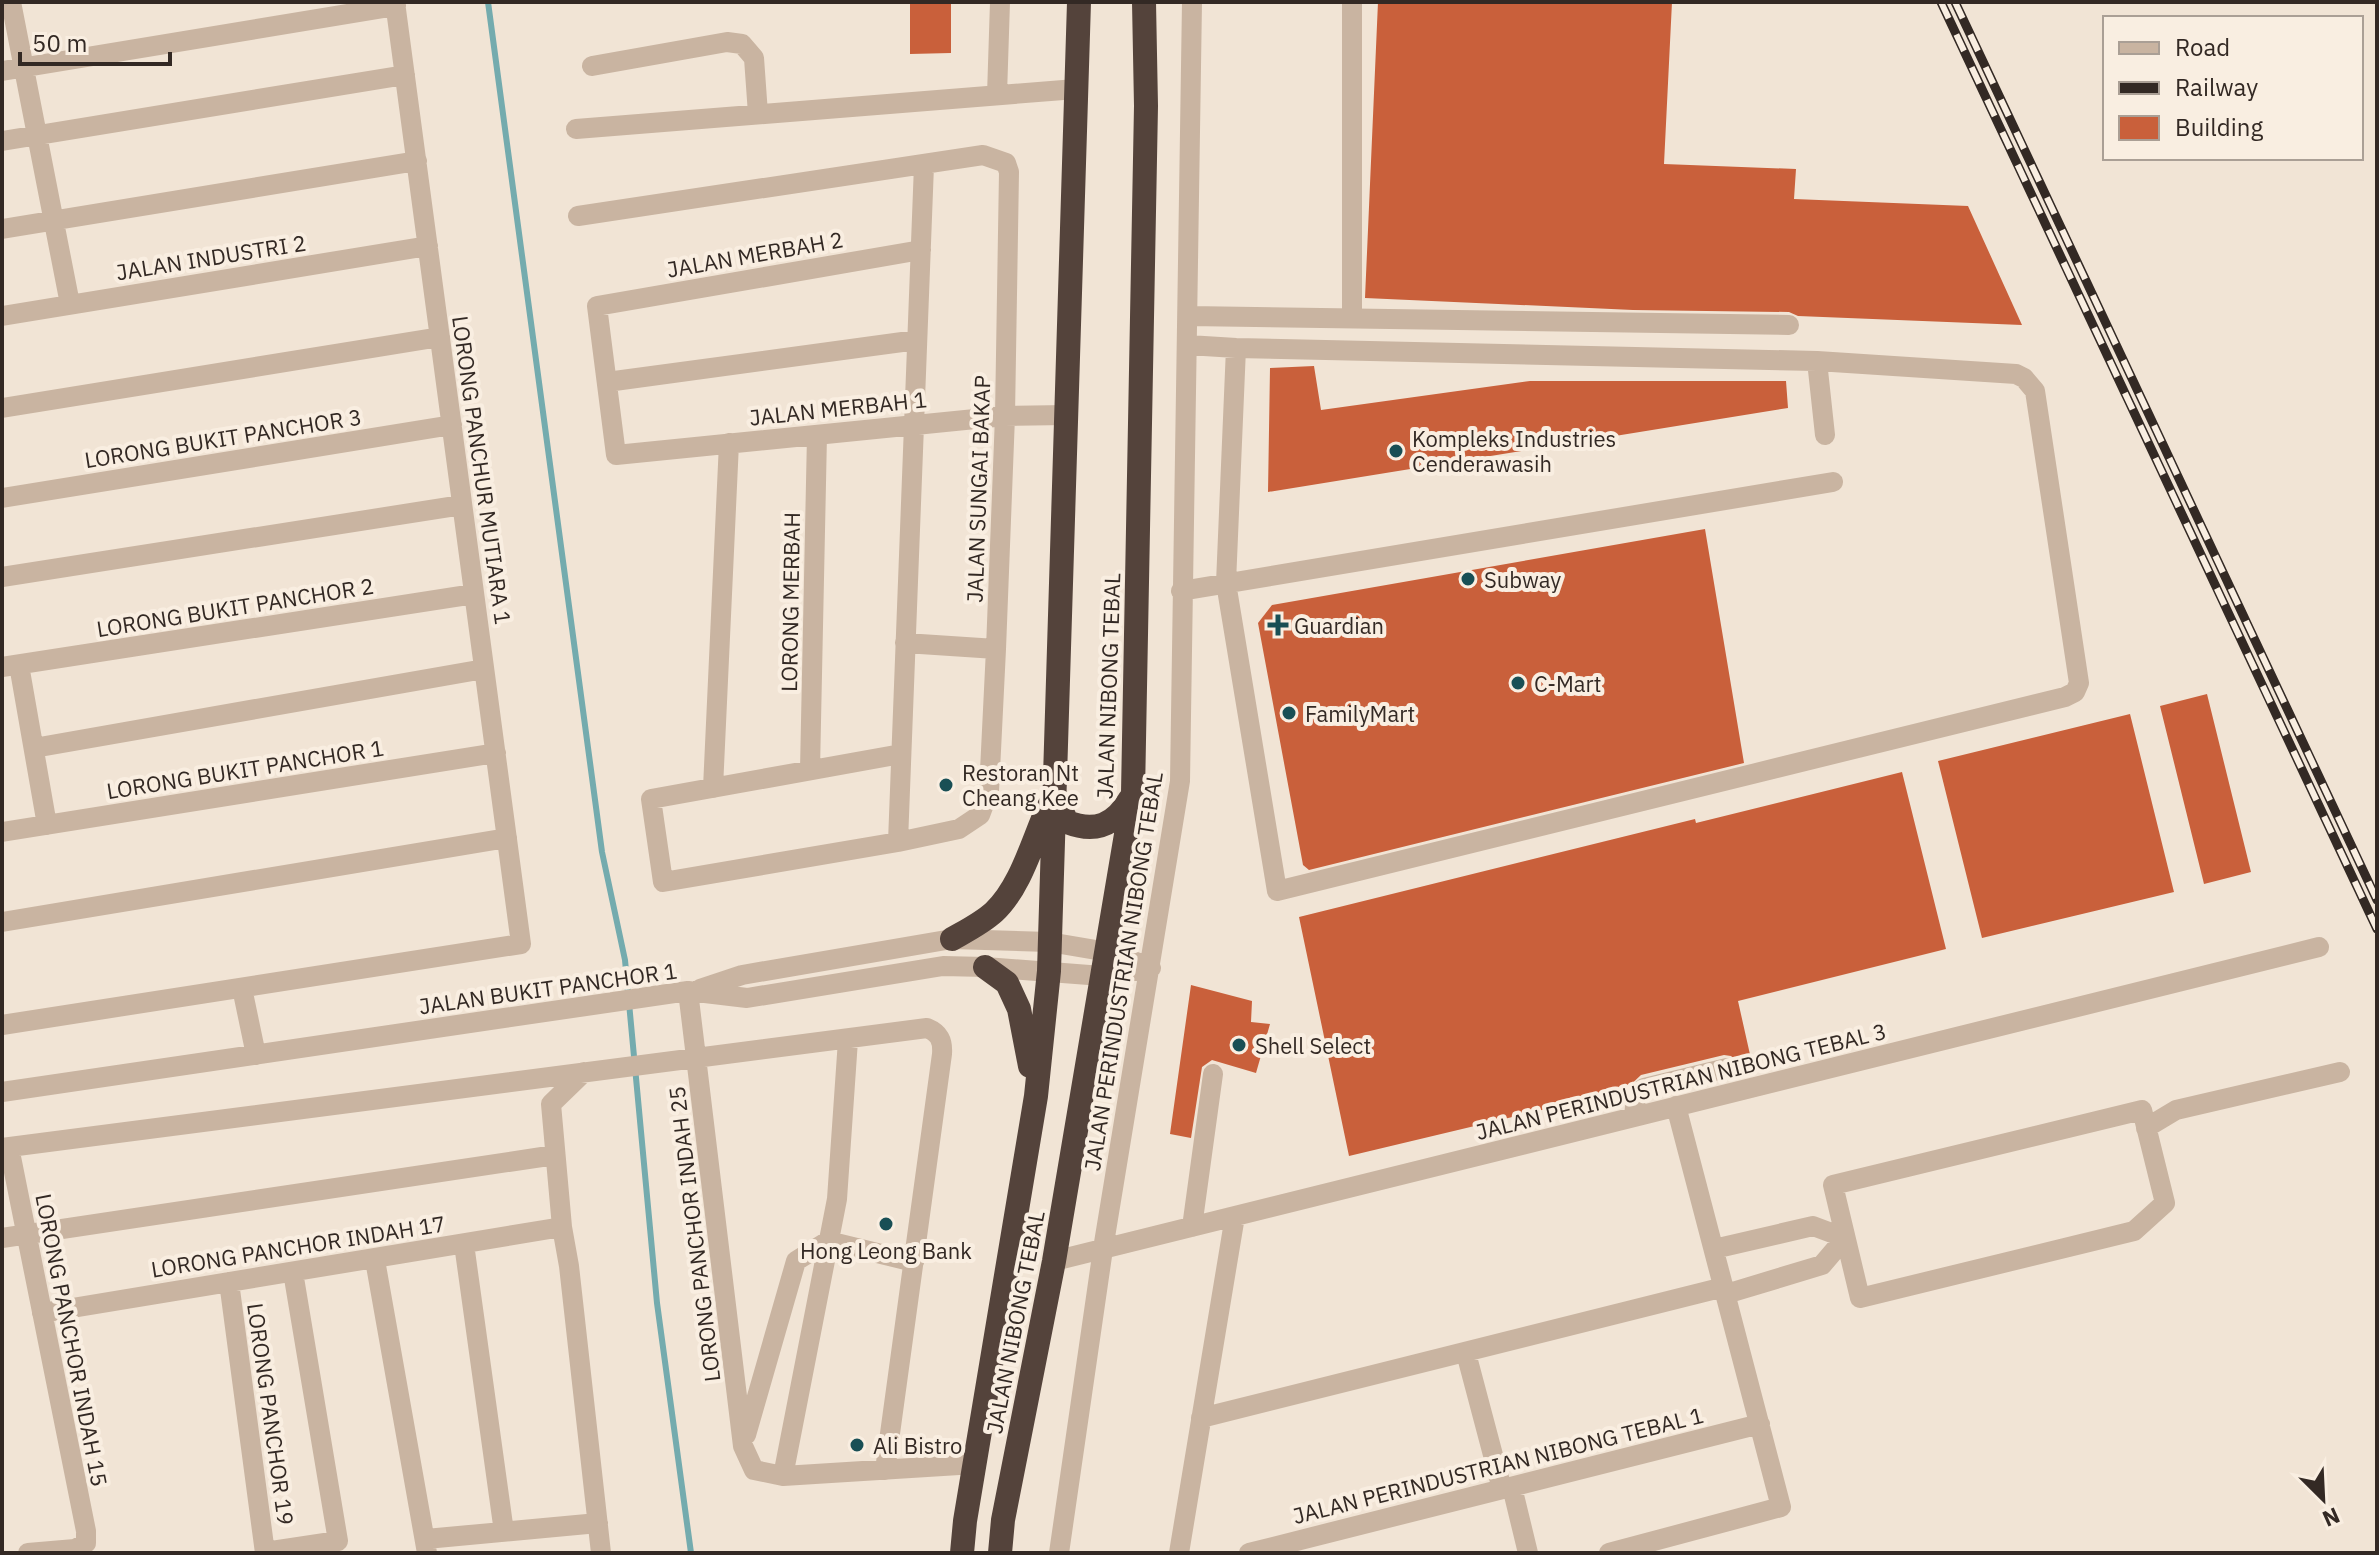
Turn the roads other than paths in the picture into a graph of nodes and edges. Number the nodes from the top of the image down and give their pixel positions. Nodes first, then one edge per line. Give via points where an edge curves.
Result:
1 (11, 2) edge
2 (1000, 2) edge
3 (1079, 2) edge
4 (1144, 2) edge
5 (1192, 2) edge
6 (1352, 2) edge
7 (396, 4) edge
8 (592, 66) dead end
9 (23, 67) junction
10 (2, 71) edge
11 (405, 75) junction
12 (1076, 89) junction
13 (997, 95) junction
14 (758, 114) junction
15 (576, 129) dead end
16 (37, 136) junction
17 (2, 141) edge
18 (417, 161) junction
19 (924, 165) junction
20 (578, 216) dead end
21 (54, 221) junction
22 (2, 229) edge
23 (428, 246) junction
24 (921, 250) junction
25 (70, 304) junction
26 (2, 316) edge
27 (1189, 316) junction
28 (1352, 318) junction
29 (1789, 325) dead end
30 (440, 337) junction
31 (917, 340) junction
32 (1188, 345) junction
33 (1236, 348) junction
34 (1817, 361) junction
35 (607, 382) junction
36 (2, 408) edge
37 (1066, 415) junction
38 (1005, 416) junction
39 (452, 425) junction
40 (915, 425) junction
41 (817, 435) junction
42 (1825, 435) dead end
43 (729, 443) junction
44 (1833, 482) dead end
45 (2, 498) edge
46 (462, 505) junction
47 (2, 577) edge
48 (1226, 583) junction
49 (1181, 591) junction
50 (474, 594) junction
51 (905, 643) junction
52 (996, 649) junction
53 (10, 666) edge
54 (484, 669) junction
55 (34, 748) junction
56 (496, 753) junction
57 (901, 754) junction
58 (810, 770) junction
59 (713, 788) junction
60 (1133, 793) junction
61 (1054, 794) junction
62 (47, 825) junction
63 (2, 832) edge
64 (507, 838) junction
65 (898, 842) junction
66 (2, 922) edge
67 (952, 939) junction
68 (1049, 942) junction
69 (521, 944) joint
70 (2319, 947) dead end
71 (1105, 964) junction
72 (985, 967) junction
73 (1151, 968) junction
74 (1049, 971) junction
75 (242, 988) junction
76 (687, 992) junction
77 (2, 1025) edge
78 (848, 1040) junction
79 (256, 1055) junction
80 (688, 1058) junction
81 (1727, 1068) dead end
82 (584, 1072) junction
83 (2340, 1072) dead end
84 (1213, 1074) dead end
85 (2, 1092) edge
86 (1036, 1096) junction
87 (1676, 1106) junction
88 (1634, 1117) junction
89 (2146, 1128) junction
90 (6, 1148) edge
91 (555, 1155) junction
92 (1235, 1216) junction
93 (1813, 1226) junction
94 (562, 1227) junction
95 (1192, 1227) junction
96 (26, 1234) junction
97 (2, 1238) edge
98 (1845, 1238) junction
99 (828, 1241) junction
100 (464, 1244) junction
101 (1103, 1249) junction
102 (1714, 1249) junction
103 (375, 1260) junction
104 (1054, 1261) junction
105 (914, 1262) junction
106 (1822, 1265) junction
107 (293, 1272) junction
108 (229, 1282) junction
109 (1725, 1291) junction
110 (42, 1313) junction
111 (1466, 1353) junction
112 (1201, 1418) junction
113 (1760, 1424) junction
114 (743, 1446) junction
115 (975, 1464) junction
116 (885, 1470) junction
117 (783, 1476) junction
118 (1507, 1488) junction
119 (598, 1523) junction
120 (504, 1532) junction
121 (426, 1546) edge
122 (1288, 1548) edge
123 (28, 1553) edge
124 (265, 1553) edge
125 (601, 1553) edge
126 (962, 1553) edge
127 (1000, 1553) edge
128 (1059, 1553) edge
129 (1179, 1553) edge
130 (1249, 1553) edge
131 (1528, 1553) edge
132 (1609, 1553) edge

1 - 9 street
2 - 13 street
3 - 12 highway, JALAN NIBONG TEBAL
4 - 60 highway, JALAN NIBONG TEBAL
5 - 27 street, JALAN PERINDUSTRIAN NIBONG TEBAL
6 - 28 street
7 - 9 street
7 - 11 street, LORONG PANCHUR MUTIARA 1
8 - 14 street via 727,42 742,44 754,58
9 - 10 street
9 - 16 street
11 - 16 street
11 - 18 street, LORONG PANCHUR MUTIARA 1
12 - 13 street
12 - 37 highway, JALAN NIBONG TEBAL
13 - 14 street
14 - 15 street
16 - 17 street
16 - 21 street
18 - 21 street
18 - 23 street, LORONG PANCHUR MUTIARA 1
19 - 20 street
19 - 24 street
19 - 38 street, JALAN SUNGAI BAKAP via 983,155 1006,163 1009,172
21 - 22 street
21 - 25 street
23 - 25 street, JALAN INDUSTRI 2
23 - 30 street, LORONG PANCHUR MUTIARA 1
24 - 31 street
24 - 35 street, JALAN MERBAH 2 via 597,306
25 - 26 street, JALAN INDUSTRI 2
27 - 28 street
27 - 32 street, JALAN PERINDUSTRIAN NIBONG TEBAL
28 - 29 street
30 - 36 street
30 - 39 street, LORONG PANCHUR MUTIARA 1
31 - 35 street
31 - 40 street
32 - 33 street
32 - 49 street, JALAN PERINDUSTRIAN NIBONG TEBAL
33 - 34 street
33 - 48 street
34 - 42 street
34 - 48 street via 2016,374 2035,391 2079,683 2075,692 1277,891
35 - 43 street, JALAN MERBAH 1 via 616,455
37 - 38 street, JALAN MERBAH 1
37 - 61 highway, JALAN NIBONG TEBAL
38 - 40 street, JALAN MERBAH 1
38 - 52 street, JALAN SUNGAI BAKAP
39 - 45 street, LORONG BUKIT PANCHOR 3
39 - 46 street, LORONG PANCHUR MUTIARA 1
40 - 41 street, JALAN MERBAH 1
40 - 51 street
41 - 43 street, JALAN MERBAH 1
41 - 58 street, LORONG MERBAH
43 - 59 street
44 - 48 street
46 - 47 street
46 - 50 street, LORONG PANCHUR MUTIARA 1
48 - 49 street
49 - 73 street, JALAN PERINDUSTRIAN NIBONG TEBAL via 1180,781
50 - 53 street, LORONG BUKIT PANCHOR 2
50 - 54 street, LORONG PANCHUR MUTIARA 1
51 - 52 street
51 - 57 street
52 - 65 street, JALAN SUNGAI BAKAP via 989,791 980,815 959,829
53 - 55 street
54 - 55 street
54 - 56 street, LORONG PANCHUR MUTIARA 1
55 - 62 street
56 - 62 street, LORONG BUKIT PANCHOR 1
56 - 64 street, LORONG PANCHUR MUTIARA 1
57 - 58 street
57 - 65 street
58 - 59 street
59 - 65 street via 651,799 663,882
60 - 61 highway via 1111,823 1095,828 1067,822
60 - 71 highway, JALAN NIBONG TEBAL
61 - 67 highway via 1006,899
61 - 68 highway, JALAN NIBONG TEBAL
62 - 63 street, LORONG BUKIT PANCHOR 1
64 - 66 street
64 - 69 street, LORONG PANCHUR MUTIARA 1
67 - 68 street
67 - 76 street via 742,975
68 - 71 street
68 - 74 highway, JALAN NIBONG TEBAL
69 - 75 street, JALAN BUKIT PANCHOR 1
70 - 87 street, JALAN PERINDUSTRIAN NIBONG TEBAL 3
71 - 73 street
71 - 74 street, JALAN BUKIT PANCHOR 1
71 - 104 highway, JALAN NIBONG TEBAL
72 - 74 street, JALAN BUKIT PANCHOR 1
72 - 76 street, JALAN BUKIT PANCHOR 1 via 943,966 747,998
72 - 86 highway via 1007,983 1019,1009
73 - 101 street, JALAN PERINDUSTRIAN NIBONG TEBAL
74 - 86 highway, JALAN NIBONG TEBAL
75 - 77 street, JALAN BUKIT PANCHOR 1
75 - 79 street
76 - 79 street, JALAN BUKIT PANCHOR 1
76 - 80 street, LORONG PANCHOR INDAH 25
78 - 80 street
78 - 99 street via 837,1199
78 - 105 street via 927,1028 941,1039
79 - 85 street, JALAN BUKIT PANCHOR 1
80 - 82 street
80 - 114 street, LORONG PANCHOR INDAH 25
81 - 88 street via 1644,1088 1636,1096
82 - 90 street
82 - 91 street via 551,1104
83 - 89 street via 2176,1110
84 - 95 street
86 - 115 highway, JALAN NIBONG TEBAL
87 - 88 street, JALAN PERINDUSTRIAN NIBONG TEBAL 3
87 - 102 street
88 - 92 street, JALAN PERINDUSTRIAN NIBONG TEBAL 3
89 - 98 street via 2142,1110 1833,1185
89 - 98 street via 2165,1203 2134,1231 1860,1298
90 - 96 street, LORONG PANCHOR INDAH 15
91 - 94 street
91 - 96 street
92 - 95 street, JALAN PERINDUSTRIAN NIBONG TEBAL 3
92 - 112 street
93 - 98 street
93 - 102 street
93 - 106 street
94 - 100 street, LORONG PANCHOR INDAH 17
94 - 119 street
95 - 101 street, JALAN PERINDUSTRIAN NIBONG TEBAL 3
96 - 97 street
96 - 110 street, LORONG PANCHOR INDAH 15
98 - 106 street
99 - 105 street
99 - 114 street via 796,1261
99 - 117 street
100 - 103 street, LORONG PANCHOR INDAH 17
100 - 120 street
101 - 104 street, JALAN PERINDUSTRIAN NIBONG TEBAL 3
101 - 128 street, JALAN PERINDUSTRIAN NIBONG TEBAL
102 - 109 street
103 - 107 street, LORONG PANCHOR INDAH 17
103 - 121 street
104 - 127 highway, JALAN NIBONG TEBAL
105 - 116 street
106 - 109 street
107 - 108 street, LORONG PANCHOR INDAH 17
107 - 124 street via 338,1541
108 - 110 street, LORONG PANCHOR INDAH 17
108 - 124 street, LORONG PANCHOR 19
109 - 111 street
109 - 113 street
110 - 123 street, LORONG PANCHOR INDAH 15 via 86,1543 75,1549
111 - 112 street
111 - 118 street
112 - 129 street
113 - 118 street, JALAN PERINDUSTRIAN NIBONG TEBAL 1
113 - 132 street via 1781,1507
114 - 117 street, LORONG PANCHOR INDAH 25 via 754,1470
115 - 116 street
115 - 126 highway, JALAN NIBONG TEBAL
116 - 117 street
118 - 122 street, JALAN PERINDUSTRIAN NIBONG TEBAL 1
118 - 131 street
119 - 120 street
119 - 125 street
120 - 121 street
122 - 130 street, JALAN PERINDUSTRIAN NIBONG TEBAL 1

